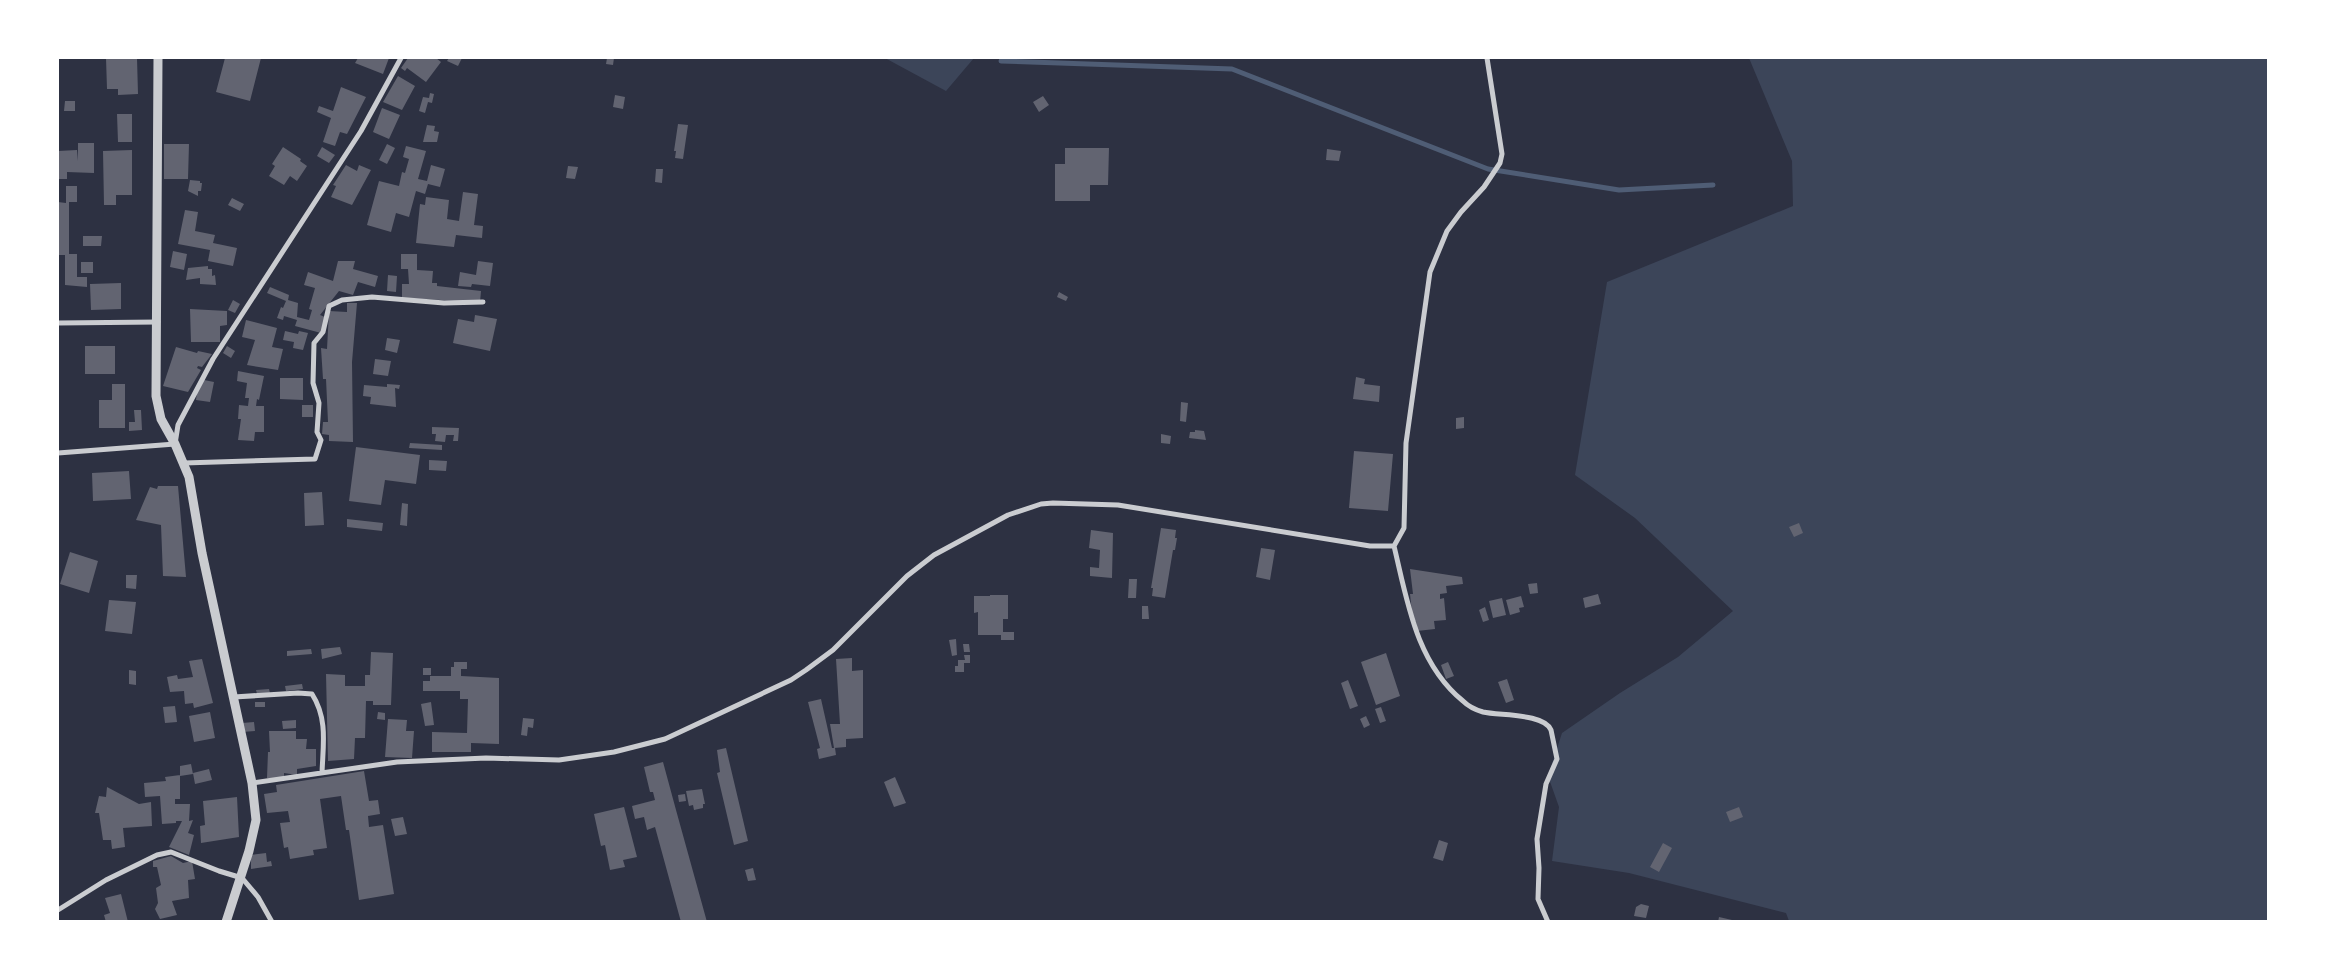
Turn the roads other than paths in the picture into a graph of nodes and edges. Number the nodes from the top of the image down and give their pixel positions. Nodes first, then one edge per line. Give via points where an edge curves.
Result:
1 (158, 58) edge
2 (401, 58) edge
3 (1487, 58) edge
4 (483, 302) dead end
5 (158, 322) junction
6 (58, 323) edge
7 (176, 444) junction
8 (58, 453) edge
9 (184, 462) junction
10 (1394, 546) junction
11 (234, 697) junction
12 (322, 773) junction
13 (252, 784) junction
14 (242, 878) junction
15 (58, 910) edge
16 (226, 922) edge
17 (272, 922) edge
18 (1548, 922) edge

1 - 5 street
2 - 7 street via 361,131 213,359 178,425
3 - 10 street via 1502,154 1492,177 1447,232 1430,272 1406,443 1404,528
4 - 9 street via 444,303 372,297 334,302 327,310 323,332 314,343 312,383 319,403 317,432 321,438 315,458
5 - 6 street
5 - 7 street via 156,396 161,419
7 - 8 street
7 - 9 street
9 - 11 street
10 - 12 street via 1370,546 1118,505 1041,504 1008,514 934,555 907,576 833,650 791,680 665,740 559,760 418,760
10 - 18 street via 1410,616 1421,645 1447,685 1463,701 1482,712 1539,719 1552,730 1557,759 1546,784 1537,839 1538,899
11 - 12 street via 312,694 324,720
11 - 13 street
12 - 13 street
13 - 14 street via 256,820
14 - 15 street via 171,852 157,855 106,880
14 - 16 street
14 - 17 street via 258,897

